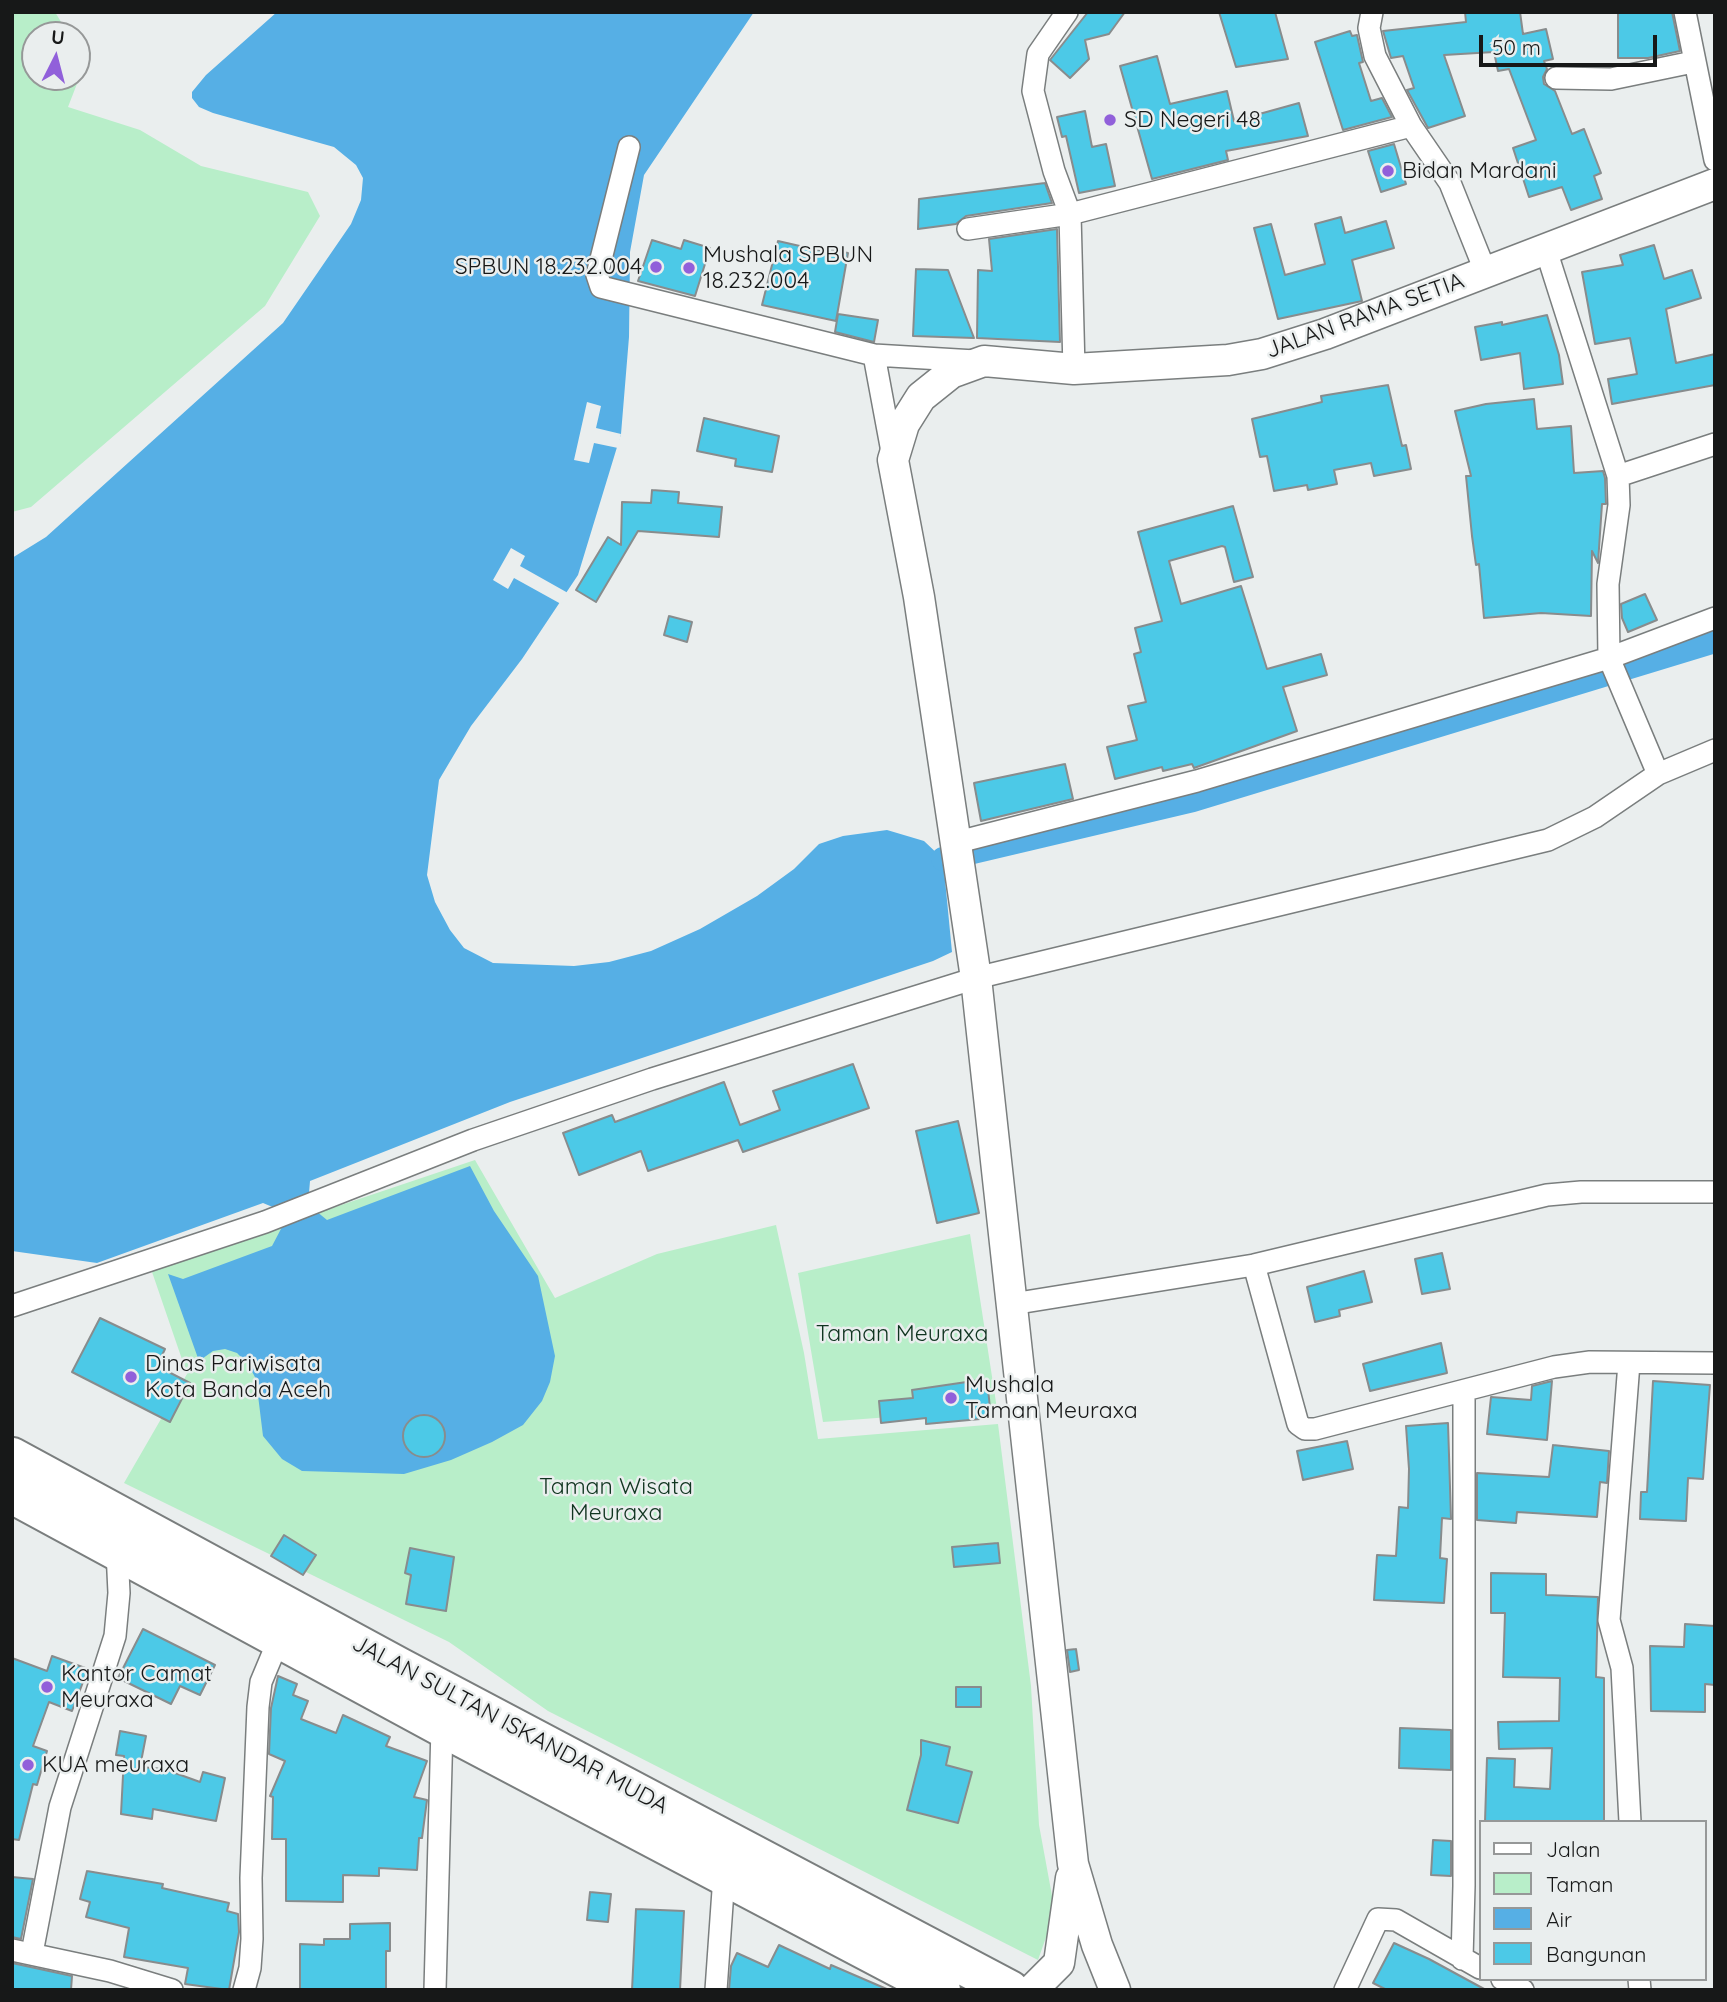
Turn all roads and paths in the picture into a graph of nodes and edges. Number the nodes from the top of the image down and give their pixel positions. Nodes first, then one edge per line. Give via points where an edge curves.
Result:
1 (1067, 12) edge
2 (1371, 12) edge
3 (1685, 12) edge
4 (1693, 62) junction
5 (1556, 78) dead end
6 (1411, 126) junction
7 (629, 147) dead end
8 (1715, 160) edge
9 (1715, 184) edge
10 (1070, 214) junction
11 (968, 229) dead end
12 (1546, 250) junction
13 (1486, 273) junction
14 (874, 355) junction
15 (984, 361) junction
16 (1074, 369) junction
17 (1715, 444) edge
18 (893, 460) junction
19 (1618, 476) junction
20 (1715, 618) edge
21 (1611, 661) junction
22 (1715, 750) edge
23 (1658, 774) junction
24 (959, 848) junction
25 (975, 972) junction
26 (1715, 1192) edge
27 (1254, 1265) junction
28 (1012, 1304) junction
29 (12, 1306) edge
30 (1629, 1363) junction
31 (1715, 1363) edge
32 (1464, 1391) junction
33 (12, 1457) edge
34 (12, 1494) edge
35 (117, 1551) junction
36 (279, 1639) junction
37 (442, 1727) junction
38 (1630, 1820) edge
39 (1073, 1864) junction
40 (724, 1875) junction
41 (22, 1952) edge
42 (1471, 1963) edge
43 (1506, 1981) edge
44 (172, 1990) edge
45 (244, 1990) edge
46 (435, 1990) edge
47 (716, 1990) edge
48 (941, 1990) edge
49 (1010, 1990) edge
50 (1032, 1990) edge
51 (1115, 1990) edge
52 (1345, 1990) edge
53 (1523, 1990) edge

1 - 10 street via 1038,54 1033,91
2 - 6 street via 1374,56
3 - 4 street
4 - 5 street via 1611,79
4 - 8 street
6 - 10 street
6 - 13 street via 1450,183
7 - 14 street, JALAN RAMA SETIA via 597,275 601,287
9 - 12 street, JALAN RAMA SETIA
10 - 11 street
10 - 16 street
12 - 13 street, JALAN RAMA SETIA
12 - 19 street
13 - 16 street, JALAN RAMA SETIA via 1262,354
14 - 15 street, JALAN RAMA SETIA
14 - 18 street
15 - 16 street, JALAN RAMA SETIA
15 - 18 street via 951,373 921,397 904,424
17 - 19 street
18 - 24 street
19 - 21 street via 1619,505 1608,584
20 - 21 street
21 - 23 street
21 - 24 street
22 - 23 street
23 - 25 street via 1595,817 1549,840
24 - 25 street
25 - 28 street
25 - 29 street via 473,1140 265,1222
26 - 27 street via 1546,1195
27 - 28 street
27 - 32 street via 1298,1424 1305,1429
28 - 39 street
30 - 31 street
30 - 32 street via 1553,1367
30 - 38 street via 1609,1619 1622,1668
32 - 42 street via 1464,1886
33 - 49 highway, JALAN SULTAN ISKANDAR MUDA
34 - 35 highway, JALAN SULTAN ISKANDAR MUDA
35 - 36 highway, JALAN SULTAN ISKANDAR MUDA
35 - 41 street via 115,1636 60,1807
36 - 37 highway, JALAN SULTAN ISKANDAR MUDA
36 - 45 street via 265,1670 258,1707 253,1939
37 - 40 highway, JALAN SULTAN ISKANDAR MUDA
37 - 46 street
39 - 50 street via 1059,1963
39 - 51 street
40 - 47 street
40 - 48 highway, JALAN SULTAN ISKANDAR MUDA
41 - 44 street
42 - 52 street via 1396,1920 1378,1919
43 - 53 street

